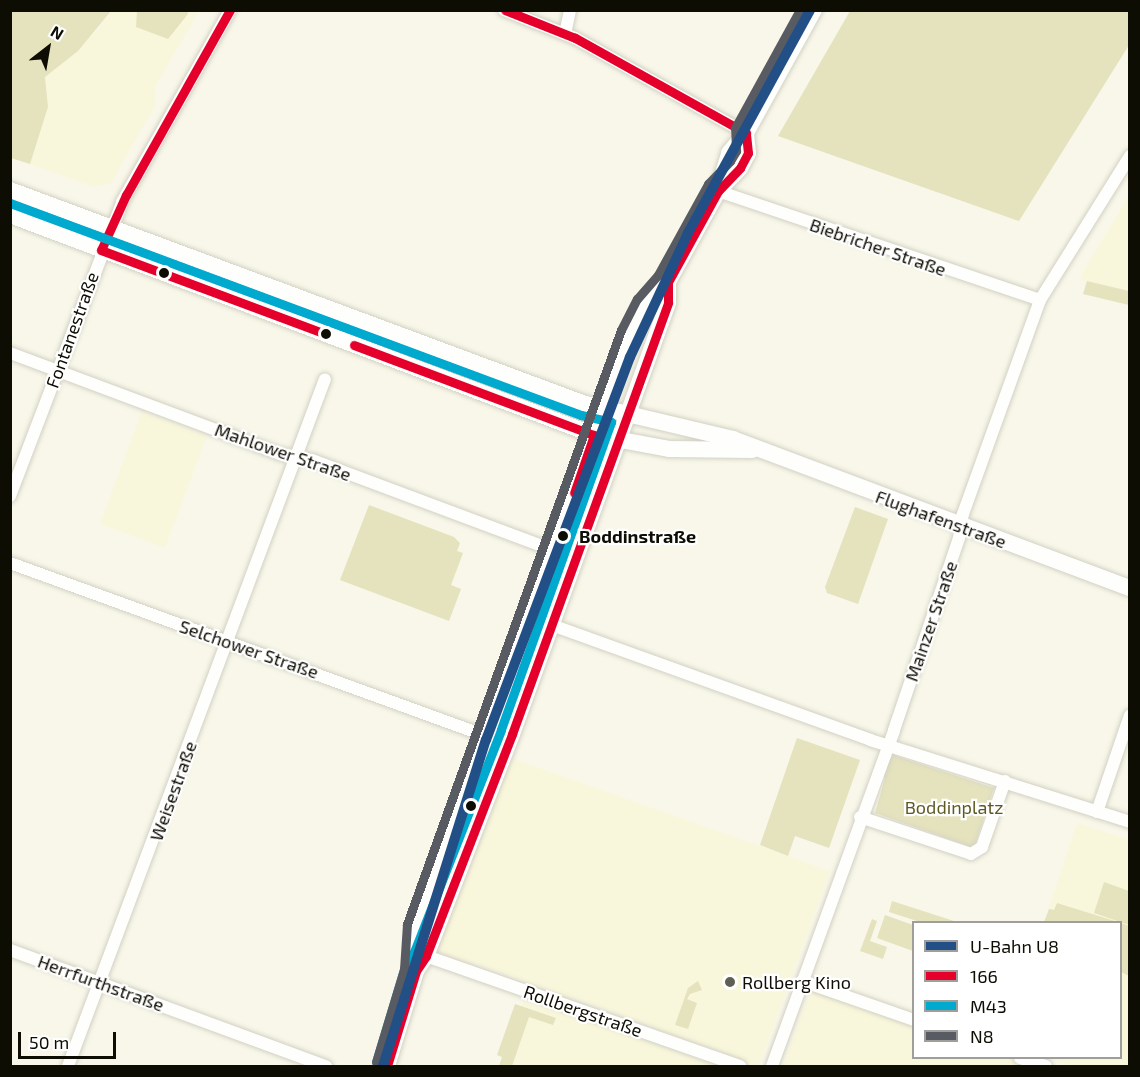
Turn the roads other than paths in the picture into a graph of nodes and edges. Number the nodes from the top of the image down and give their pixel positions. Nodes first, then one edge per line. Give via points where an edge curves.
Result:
1 (230, 10) edge
2 (504, 10) edge
3 (570, 10) edge
4 (814, 10) edge
5 (565, 34) junction
6 (746, 133) junction
7 (1130, 156) edge
8 (10, 190) edge
9 (718, 191) junction
10 (10, 215) edge
11 (112, 226) junction
12 (101, 250) junction
13 (176, 250) junction
14 (167, 275) junction
15 (668, 282) junction
16 (1040, 300) junction
17 (10, 353) edge
18 (57, 370) junction
19 (325, 379) dead end
20 (604, 408) junction
21 (627, 413) junction
22 (594, 435) junction
23 (616, 442) junction
24 (753, 449) junction
25 (296, 457) junction
26 (10, 496) edge
27 (961, 526) junction
28 (556, 551) junction
29 (11, 566) edge
30 (1130, 588) edge
31 (532, 618) junction
32 (550, 624) junction
33 (228, 642) junction
34 (1130, 715) edge
35 (487, 736) junction
36 (508, 744) junction
37 (887, 744) junction
38 (1005, 781) junction
39 (1097, 812) junction
40 (860, 817) junction
41 (1130, 822) edge
42 (10, 950) edge
43 (426, 956) junction
44 (416, 971) junction
45 (802, 981) junction
46 (100, 983) junction
47 (912, 1019) edge
48 (1023, 1059) edge
49 (68, 1066) edge
50 (326, 1066) edge
51 (387, 1066) edge
52 (740, 1066) edge
53 (772, 1066) edge
54 (1046, 1066) edge

1 - 11 street, Fontanestraße
2 - 5 street
3 - 5 street
4 - 6 main road
5 - 6 street
6 - 9 main road via 725,160
7 - 16 street, Mainzer Straße
8 - 11 main road, Flughafenstraße
9 - 15 main road
9 - 16 street, Biebricher Straße
10 - 12 main road, Flughafenstraße
11 - 12 street, Fontanestraße
11 - 13 main road, Flughafenstraße
12 - 14 main road, Flughafenstraße
12 - 18 street, Fontanestraße
13 - 14 main road
13 - 20 main road, Flughafenstraße
14 - 22 main road, Flughafenstraße
15 - 20 main road via 647,305 632,334
15 - 21 main road via 668,302
16 - 27 street, Mainzer Straße
17 - 18 street, Mahlower Straße
18 - 25 street, Mahlower Straße
18 - 26 street, Fontanestraße
19 - 25 street, Weisestraße
20 - 21 main road, Flughafenstraße
20 - 22 main road
21 - 23 main road
21 - 24 main road, Flughafenstraße via 733,440
22 - 23 main road, Flughafenstraße
22 - 28 main road
23 - 24 main road, Flughafenstraße via 682,450
23 - 32 main road
24 - 27 main road, Flughafenstraße
25 - 28 street, Mahlower Straße
25 - 33 street, Weisestraße
27 - 30 main road, Flughafenstraße
27 - 37 street, Mainzer Straße
28 - 31 main road
29 - 33 street, Selchower Straße
31 - 32 street
31 - 35 main road
32 - 36 main road
32 - 37 street
33 - 35 street, Selchower Straße
33 - 46 street, Weisestraße
34 - 39 street
35 - 36 street, Selchower Straße
35 - 44 main road via 415,937
36 - 43 main road
37 - 38 street
37 - 40 street, Mainzer Straße
38 - 39 street
38 - 40 street via 976,853 966,854
39 - 41 street
40 - 45 street, Mainzer Straße
42 - 46 street, Herrfurthstraße
43 - 44 main road
43 - 52 street, Rollbergstraße
44 - 51 main road
45 - 47 street
45 - 53 street, Mainzer Straße
46 - 49 street, Weisestraße
46 - 50 street, Herrfurthstraße
48 - 54 street

